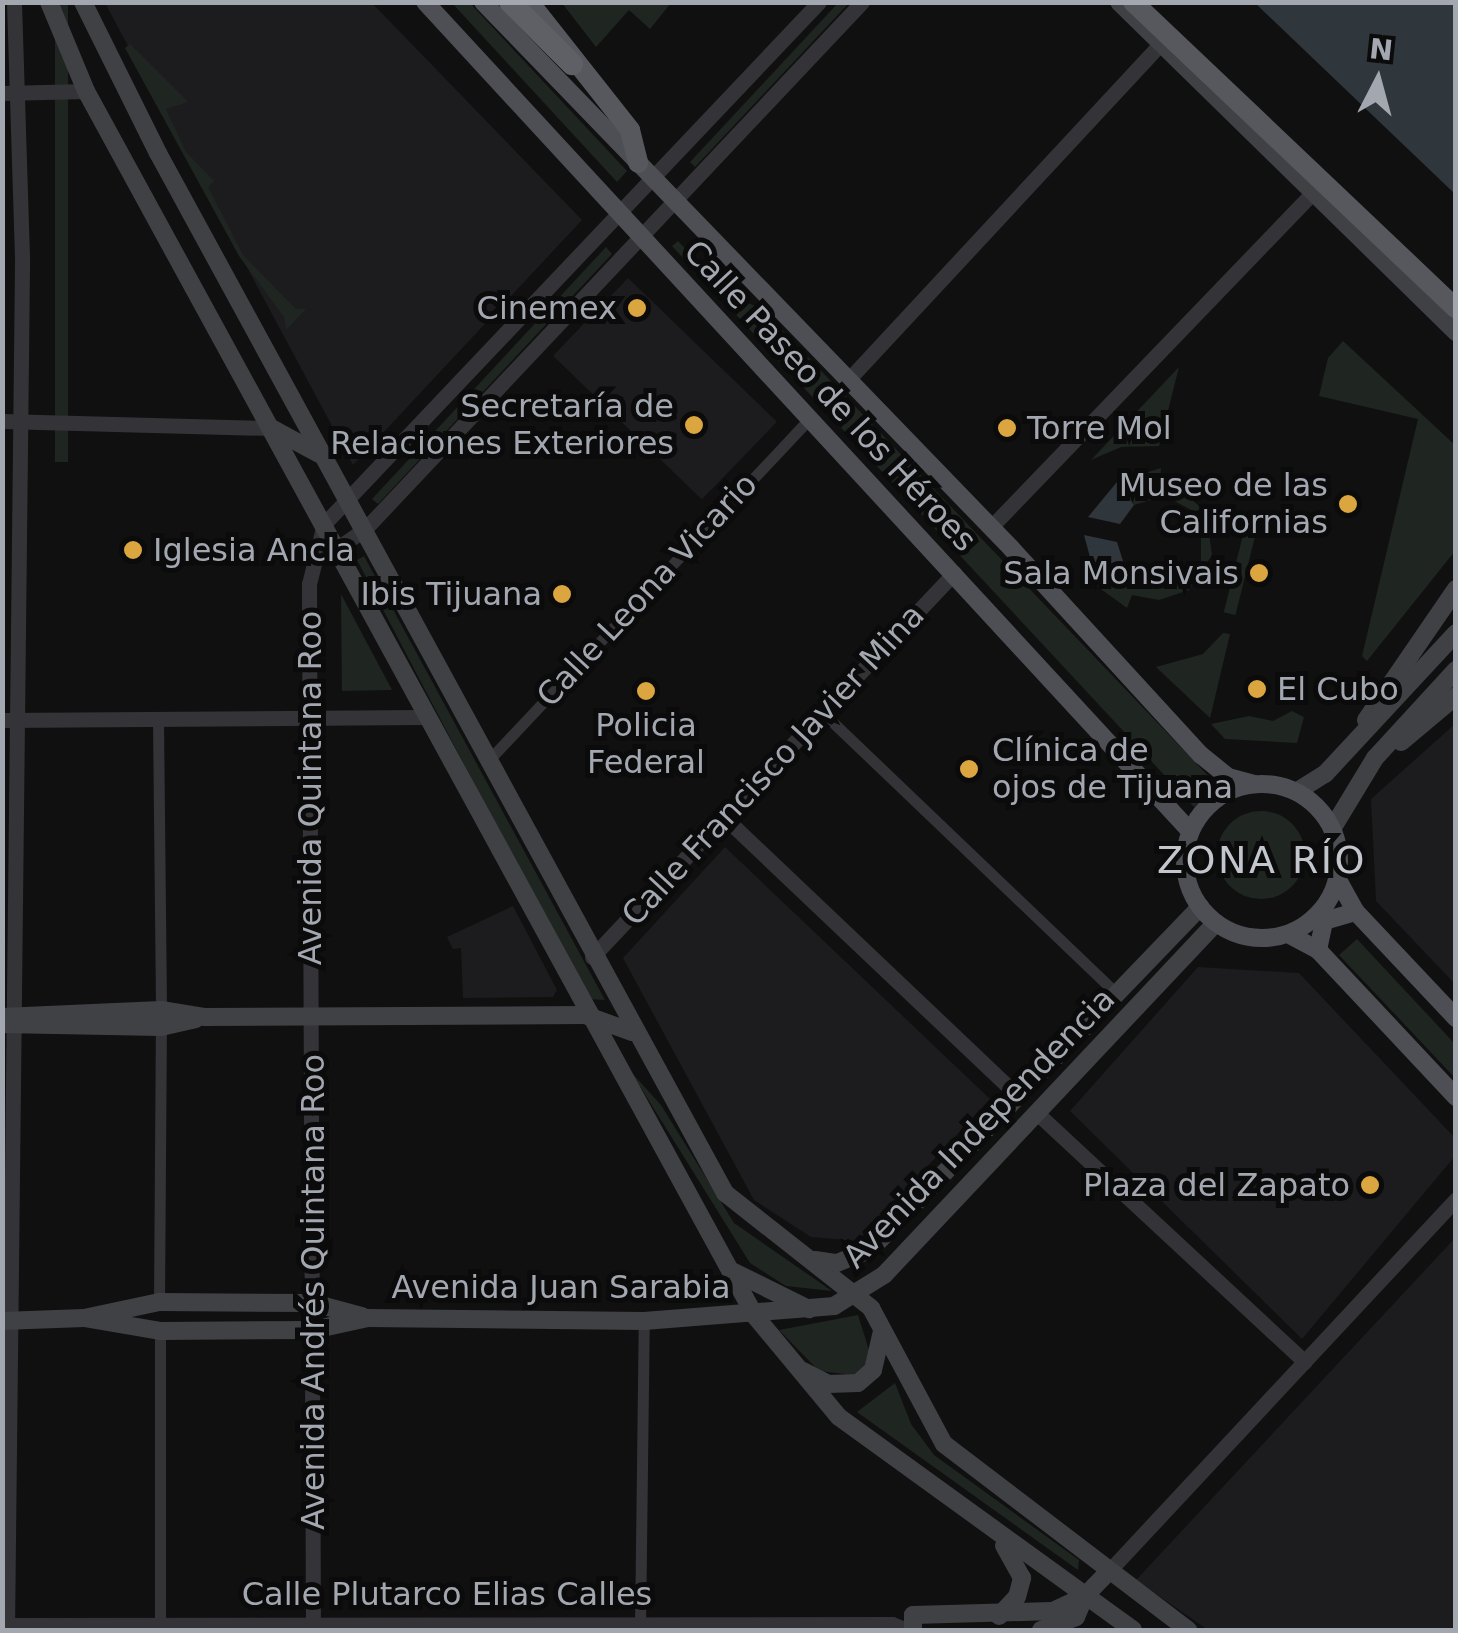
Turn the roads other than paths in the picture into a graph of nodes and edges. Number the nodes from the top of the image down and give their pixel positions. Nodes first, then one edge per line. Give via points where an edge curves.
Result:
1 (14, 2) edge
2 (48, 2) edge
3 (84, 2) edge
4 (425, 2) edge
5 (483, 2) edge
6 (510, 2) edge
7 (529, 2) edge
8 (819, 2) edge
9 (862, 2) edge
10 (1119, 2) edge
11 (1133, 2) edge
12 (1158, 46) junction
13 (572, 64) junction
14 (86, 91) junction
15 (9, 93) edge
16 (638, 163) junction
17 (656, 180) junction
18 (1310, 195) junction
19 (678, 202) junction
20 (622, 215) junction
21 (642, 238) junction
22 (1399, 255) junction
23 (1456, 308) edge
24 (1456, 329) edge
25 (849, 379) junction
26 (808, 420) junction
27 (2, 421) edge
28 (20, 421) junction
29 (271, 428) junction
30 (323, 458) junction
31 (350, 502) junction
32 (324, 524) junction
33 (991, 527) junction
34 (365, 529) junction
35 (337, 549) junction
36 (313, 564) junction
37 (954, 573) junction
38 (1456, 588) edge
39 (1456, 632) edge
40 (1456, 670) edge
41 (1456, 696) edge
42 (822, 712) junction
43 (310, 717) junction
44 (424, 718) junction
45 (10, 720) edge
46 (158, 720) junction
47 (1353, 745) junction
48 (1375, 758) junction
49 (487, 762) junction
50 (1255, 784) junction
51 (1296, 792) junction
52 (724, 817) junction
53 (1332, 829) junction
54 (1190, 831) junction
55 (1337, 878) junction
56 (1200, 907) junction
57 (1356, 912) junction
58 (1216, 924) junction
59 (1288, 934) junction
60 (1318, 950) junction
61 (592, 957) junction
62 (1116, 993) junction
63 (312, 1014) junction
64 (586, 1015) junction
65 (1456, 1018) edge
66 (162, 1019) junction
67 (10, 1020) edge
68 (633, 1032) junction
69 (1019, 1097) junction
70 (1456, 1097) edge
71 (1038, 1114) junction
72 (1456, 1199) edge
73 (809, 1258) junction
74 (730, 1268) junction
75 (858, 1296) junction
76 (159, 1302) junction
77 (314, 1302) junction
78 (812, 1311) junction
79 (755, 1316) junction
80 (84, 1318) junction
81 (367, 1318) junction
82 (8, 1321) edge
83 (644, 1321) junction
84 (882, 1329) junction
85 (313, 1330) junction
86 (160, 1331) junction
87 (779, 1352) junction
88 (1305, 1362) junction
89 (982, 1524) junction
90 (1108, 1572) junction
91 (1085, 1596) junction
92 (999, 1616) junction
93 (906, 1625) edge
94 (5, 1626) edge
95 (313, 1627) edge
96 (640, 1627) edge
97 (810, 1627) edge
98 (160, 1628) edge
99 (479, 1628) edge
100 (1041, 1630) edge
101 (1132, 1630) edge
102 (1188, 1630) edge

1 - 15 street
2 - 14 main road
3 - 30 main road
4 - 20 main road, Calle Paseo de los Héroes
5 - 16 main road, Calle Paseo de los Héroes
6 - 13 highway
7 - 13 highway
8 - 17 street
9 - 19 street, Avenida Quintana Roo
10 - 12 main road
11 - 22 highway
12 - 18 main road
12 - 25 street
13 - 16 highway via 630,130
14 - 15 street
14 - 29 main road
15 - 28 street
16 - 17 main road, Calle Paseo de los Héroes
17 - 19 main road, Calle Paseo de los Héroes
17 - 20 street
18 - 24 main road
18 - 33 street
19 - 21 street, Avenida Quintana Roo
19 - 25 main road, Calle Paseo de los Héroes
20 - 21 main road, Calle Paseo de los Héroes
20 - 31 street
21 - 26 main road, Calle Paseo de los Héroes
21 - 34 street, Avenida Quintana Roo
22 - 23 highway
22 - 24 highway
25 - 33 main road, Calle Paseo de los Héroes
26 - 37 main road, Calle Paseo de los Héroes
26 - 49 street, Calle Leona Vicario
27 - 28 street
28 - 29 street
28 - 45 street
29 - 30 main road via 292,434
29 - 32 main road
30 - 31 main road
31 - 32 street
31 - 34 main road
32 - 35 main road
32 - 36 street, Avenida Quintana Roo
33 - 50 main road, Calle Paseo de los Héroes via 1201,755 1228,776
34 - 35 street, Avenida Quintana Roo
34 - 49 main road
35 - 36 street, Avenida Quintana Roo
35 - 44 main road
36 - 43 street, Avenida Quintana Roo
37 - 42 street, Calle Francisco Javier Mina
37 - 54 main road, Calle Paseo de los Héroes
38 - 47 main road via 1383,688
39 - 47 main road
40 - 48 main road
41 - 48 main road
42 - 52 street, Calle Francisco Javier Mina
42 - 62 street
43 - 44 street
43 - 46 street
43 - 63 street, Avenida Quintana Roo
44 - 64 main road
45 - 46 street
45 - 67 street
46 - 66 street
47 - 51 main road via 1314,785
48 - 53 main road
49 - 61 main road
50 - 51 main road
50 - 54 main road via 1216,798
51 - 53 main road
52 - 61 street, Calle Francisco Javier Mina
52 - 69 street
53 - 55 main road
54 - 56 main road via 1184,862
55 - 57 main road
55 - 59 main road via 1320,912
56 - 58 main road
56 - 62 main road, Avenida Independencia
57 - 60 main road via 1324,921
57 - 65 main road
58 - 59 main road via 1251,937
58 - 71 main road, Avenida Independencia
59 - 60 main road
60 - 70 main road
61 - 68 main road
62 - 69 main road, Avenida Independencia
63 - 64 main road
63 - 66 main road
63 - 77 street, Avenida Andrés Quintana Roo
64 - 68 main road
64 - 74 main road
66 - 67 main road
66 - 76 street
67 - 82 street
68 - 73 main road via 725,1193 764,1230
69 - 73 main road, Avenida Independencia via 872,1249 837,1264
71 - 75 main road, Avenida Independencia
71 - 88 street
72 - 88 street
73 - 75 main road
74 - 78 main road
74 - 79 main road
75 - 78 main road, Avenida Independencia
75 - 84 main road
76 - 77 main road, Avenida Juan Sarabia
76 - 80 main road, Avenida Juan Sarabia
77 - 81 main road, Avenida Juan Sarabia
77 - 85 street, Avenida Andrés Quintana Roo
78 - 79 main road, Avenida Independencia
79 - 83 main road, Avenida Juan Sarabia
79 - 87 main road
80 - 82 main road, Avenida Juan Sarabia
80 - 86 main road, Avenida Juan Sarabia
81 - 83 main road, Avenida Juan Sarabia
81 - 85 main road, Avenida Juan Sarabia
82 - 94 street
83 - 96 street
84 - 87 main road via 873,1370 845,1386 811,1377
84 - 90 main road via 944,1444
85 - 86 main road, Avenida Juan Sarabia
85 - 95 street, Avenida Andrés Quintana Roo
86 - 98 street
87 - 89 main road via 839,1417
88 - 90 street
89 - 91 main road
89 - 92 main road via 1020,1567 1017,1597
90 - 91 main road
90 - 102 main road
91 - 92 main road, Calle Plutarco Elias Calles via 1054,1611
91 - 100 main road via 1076,1617
91 - 101 main road
92 - 93 main road, Calle Plutarco Elias Calles
93 - 97 street, Calle Plutarco Elias Calles
94 - 98 street, Calle Plutarco Elias Calles
95 - 98 street, Calle Plutarco Elias Calles
95 - 99 street, Calle Plutarco Elias Calles
96 - 97 street, Calle Plutarco Elias Calles
96 - 99 street, Calle Plutarco Elias Calles

